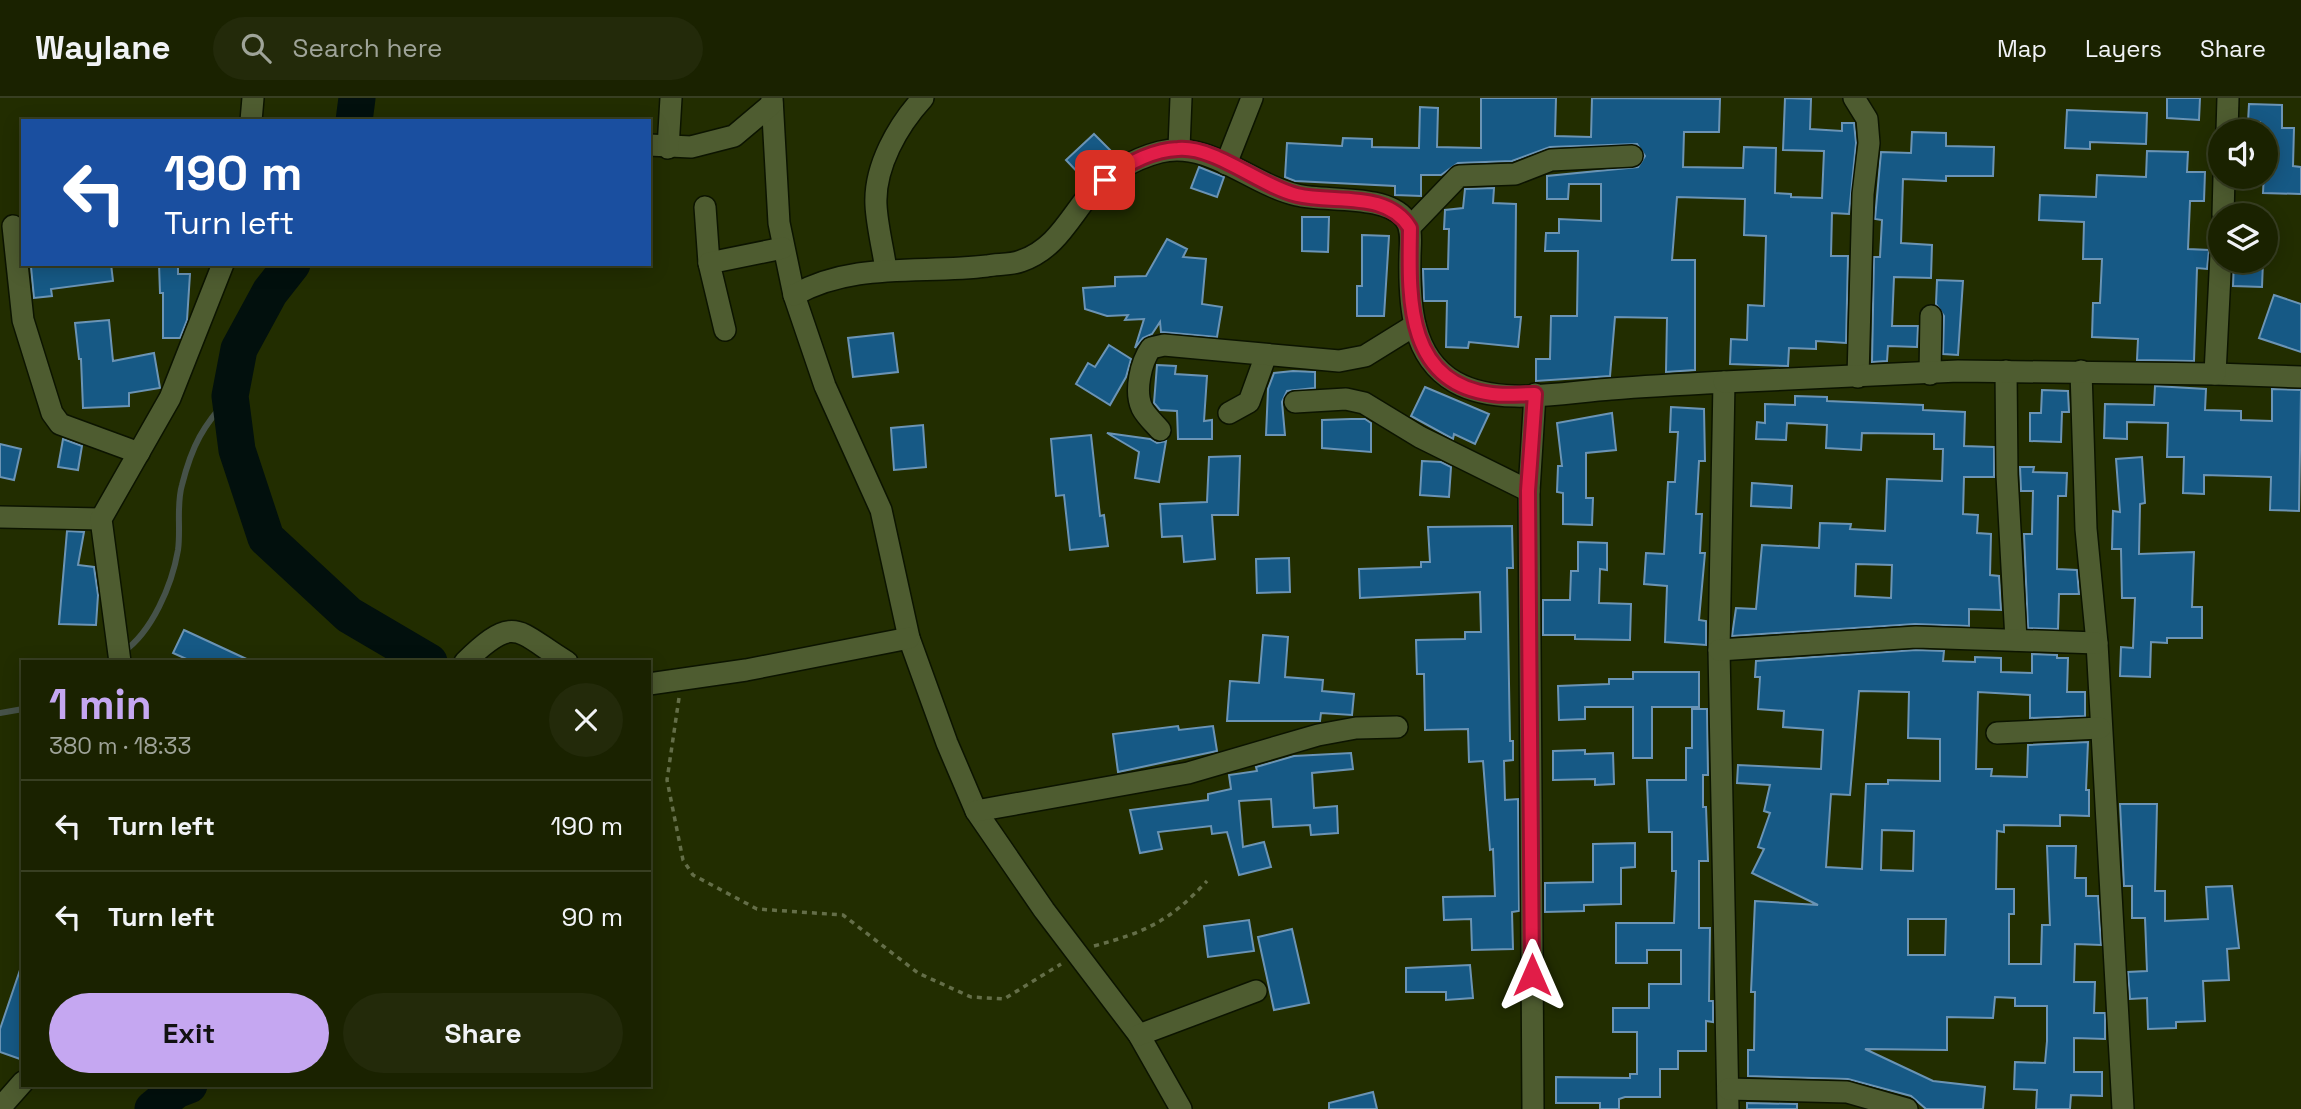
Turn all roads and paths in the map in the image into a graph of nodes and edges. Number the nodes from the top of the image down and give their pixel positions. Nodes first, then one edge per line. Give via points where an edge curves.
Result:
1 (253, 98) edge
2 (671, 98) edge
3 (923, 98) edge
4 (1181, 98) edge
5 (1252, 98) edge
6 (1854, 98) edge
7 (2228, 98) edge
8 (772, 101) edge
9 (251, 119) edge
10 (2227, 119) edge
11 (659, 147) edge
12 (1179, 148) junction
13 (1632, 156) dead end
14 (1226, 164) junction
15 (705, 207) dead end
16 (13, 226) dead end
17 (1410, 228) junction
18 (783, 248) junction
19 (709, 263) junction
20 (222, 266) edge
21 (886, 270) junction
22 (2220, 273) edge
23 (794, 295) junction
24 (1930, 316) dead end
25 (1415, 325) junction
26 (725, 330) dead end
27 (1266, 355) junction
28 (2006, 371) junction
29 (2081, 371) junction
30 (1930, 374) junction
31 (2215, 374) junction
32 (1858, 377) junction
33 (2301, 377) edge
34 (1724, 382) junction
35 (1535, 394) junction
36 (1295, 402) dead end
37 (1229, 413) dead end
38 (1160, 430) dead end
39 (139, 453) junction
40 (1528, 491) junction
41 (0, 517) edge
42 (101, 519) junction
43 (909, 638) junction
44 (2016, 640) junction
45 (2097, 643) junction
46 (1719, 650) junction
47 (120, 654) edge
48 (471, 656) edge
49 (564, 660) edge
50 (681, 679) junction
51 (651, 684) edge
52 (1397, 727) dead end
53 (2100, 728) junction
54 (1997, 733) dead end
55 (976, 811) junction
56 (1207, 881) dead end
57 (1077, 950) junction
58 (1256, 991) dead end
59 (1139, 1035) junction
60 (14, 1083) edge
61 (1728, 1099) edge
62 (0, 1108) edge
63 (1181, 1109) edge
64 (1533, 1109) edge
65 (1907, 1109) edge
66 (2123, 1109) edge

1 - 9 street
2 - 11 street
3 - 21 street via 907,115 881,171 876,204
4 - 12 street
5 - 14 street
6 - 32 street via 1867,119 1869,143 1863,194
7 - 10 street
8 - 11 street via 741,134 697,147
8 - 18 street
12 - 14 street
12 - 21 street via 1119,169 1088,195 1061,235 1020,261 969,268
13 - 17 street via 1551,160 1515,174 1459,176
14 - 17 street via 1297,195 1376,204 1396,211
15 - 19 street
16 - 39 street via 23,320 52,413 60,424
17 - 25 street via 1409,294
18 - 19 street
18 - 23 street
19 - 26 street
20 - 39 street via 170,398
21 - 23 street via 838,277
22 - 31 street
23 - 43 street via 825,386 881,510
24 - 30 street
25 - 27 street via 1365,356 1339,361
25 - 35 street via 1425,353 1438,370 1457,383 1492,394
27 - 37 street via 1249,402
27 - 38 street via 1164,345 1151,348 1144,358 1141,406
28 - 29 street
28 - 30 street
28 - 44 street
29 - 31 street
29 - 45 street via 2086,529
30 - 32 street
31 - 33 street
32 - 34 street
34 - 35 street
34 - 46 street
35 - 40 street
36 - 40 street via 1346,399 1364,403
39 - 42 street
40 - 64 street
41 - 42 street
42 - 47 street
43 - 50 street
43 - 55 street
44 - 45 street
44 - 46 street via 1916,637
45 - 53 street
46 - 61 street
48 - 49 street via 498,635 520,631
50 - 51 street
50 - 57 path via 667,780 682,860 692,875 757,909 843,915 918,973 971,997 1004,999 1052,972
52 - 55 street via 1318,735 1188,773
53 - 54 street
53 - 66 street
55 - 57 street
56 - 57 path via 1163,922 1140,934
57 - 59 street
58 - 59 street
59 - 63 street
60 - 62 street
61 - 65 street via 1847,1092

